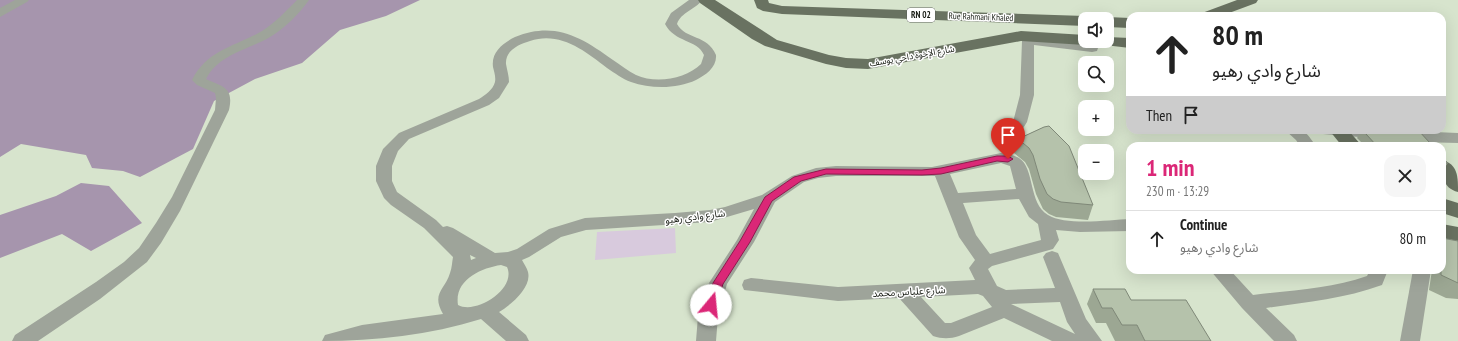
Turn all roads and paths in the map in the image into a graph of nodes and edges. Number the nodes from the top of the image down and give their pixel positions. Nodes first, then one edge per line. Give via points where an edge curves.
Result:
1 (23, 0) edge
2 (303, 0) edge
3 (696, 0) edge
4 (761, 0) edge
5 (1251, 0) edge
6 (709, 3) edge
7 (822, 6) edge
8 (3, 11) edge
9 (1218, 12) edge
10 (672, 19) junction
11 (1078, 21) edge
12 (1114, 22) edge
13 (1126, 22) edge
14 (1078, 39) edge
15 (1114, 42) edge
16 (1126, 43) edge
17 (1078, 46) edge
18 (1298, 134) edge
19 (1338, 134) edge
20 (1377, 134) edge
21 (1420, 138) edge
22 (1458, 138) edge
23 (1305, 142) edge
24 (1348, 142) edge
25 (1005, 146) dead end
26 (941, 171) junction
27 (1446, 171) edge
28 (1458, 186) edge
29 (1027, 193) junction
30 (768, 199) junction
31 (953, 199) junction
32 (1446, 207) edge
33 (1458, 212) edge
34 (1046, 222) junction
35 (430, 224) junction
36 (1126, 225) edge
37 (1446, 232) edge
38 (555, 234) junction
39 (1458, 234) edge
40 (1052, 257) dead end
41 (493, 260) junction
42 (982, 265) junction
43 (518, 271) junction
44 (1223, 274) edge
45 (1377, 274) edge
46 (1421, 274) edge
47 (459, 277) junction
48 (751, 285) dead end
49 (988, 290) junction
50 (904, 291) junction
51 (1066, 295) junction
52 (447, 299) junction
53 (1249, 303) junction
54 (1005, 310) junction
55 (476, 313) junction
56 (948, 336) edge
57 (22, 341) edge
58 (323, 341) edge
59 (332, 341) edge
60 (519, 341) edge
61 (706, 341) edge
62 (1071, 341) edge
63 (1092, 341) edge
64 (1287, 341) edge
65 (1410, 341) edge

1 - 8 street
2 - 57 street via 282,22 267,33 220,56 202,72 199,80 204,85 218,88 224,105 179,198 145,253 127,270
3 - 10 street
4 - 7 main road, Rue Rahmani Khaled / RN 02 via 762,5 768,8 782,10
5 - 9 main road
6 - 10 street
6 - 14 main road, شارع الإخوة داحي يوسف via 771,43 846,63 868,64 1021,36
7 - 11 main road, Rue Rahmani Khaled / RN 02
10 - 35 street via 671,24 675,30 701,44 710,56 705,68 680,80 653,82 630,77 578,41 563,36 550,34 530,37 515,42 505,50 500,57 502,82 494,95 484,102 404,136 391,149 384,166 384,182 390,194
12 - 13 main road
15 - 16 main road
17 - 25 street via 1028,41 1027,95 1020,122
18 - 23 street
19 - 24 main road
20 - 21 street
21 - 22 street
26 - 29 street, شارع وادي رهيو via 1001,158 1012,160 1017,164
26 - 30 street, شارع وادي رهيو via 816,173 798,179
26 - 31 street
27 - 28 main road
29 - 31 street
29 - 34 street via 1036,214
30 - 38 street, شارع وادي رهيو via 710,216 600,222 571,227
30 - 61 street via 745,242 718,283 708,316
31 - 42 street
32 - 33 main road
34 - 36 street via 1067,226
34 - 42 street via 1050,240 1047,245
35 - 41 street
35 - 47 street via 462,256
37 - 39 main road
38 - 41 street, شارع وادي رهيو via 520,254
38 - 43 street, شارع وادي رهيو via 530,256
40 - 51 street
41 - 43 street via 508,260
41 - 47 street via 476,266
42 - 49 street
43 - 55 street via 517,284 508,296 498,304
44 - 53 street
45 - 53 street via 1375,280 1356,287
46 - 65 street
47 - 52 street
48 - 50 street, شارع علباس محمد via 838,294
49 - 50 street, شارع علباس محمد via 979,287
49 - 51 street, شارع علباس محمد via 1005,297
49 - 54 street
50 - 56 street via 940,331
51 - 63 street via 1076,322
52 - 55 street via 447,304 453,312
52 - 58 street via 431,314 418,319 358,329
53 - 64 street
54 - 56 street
54 - 62 street
55 - 59 street via 440,322 362,333
55 - 60 street

